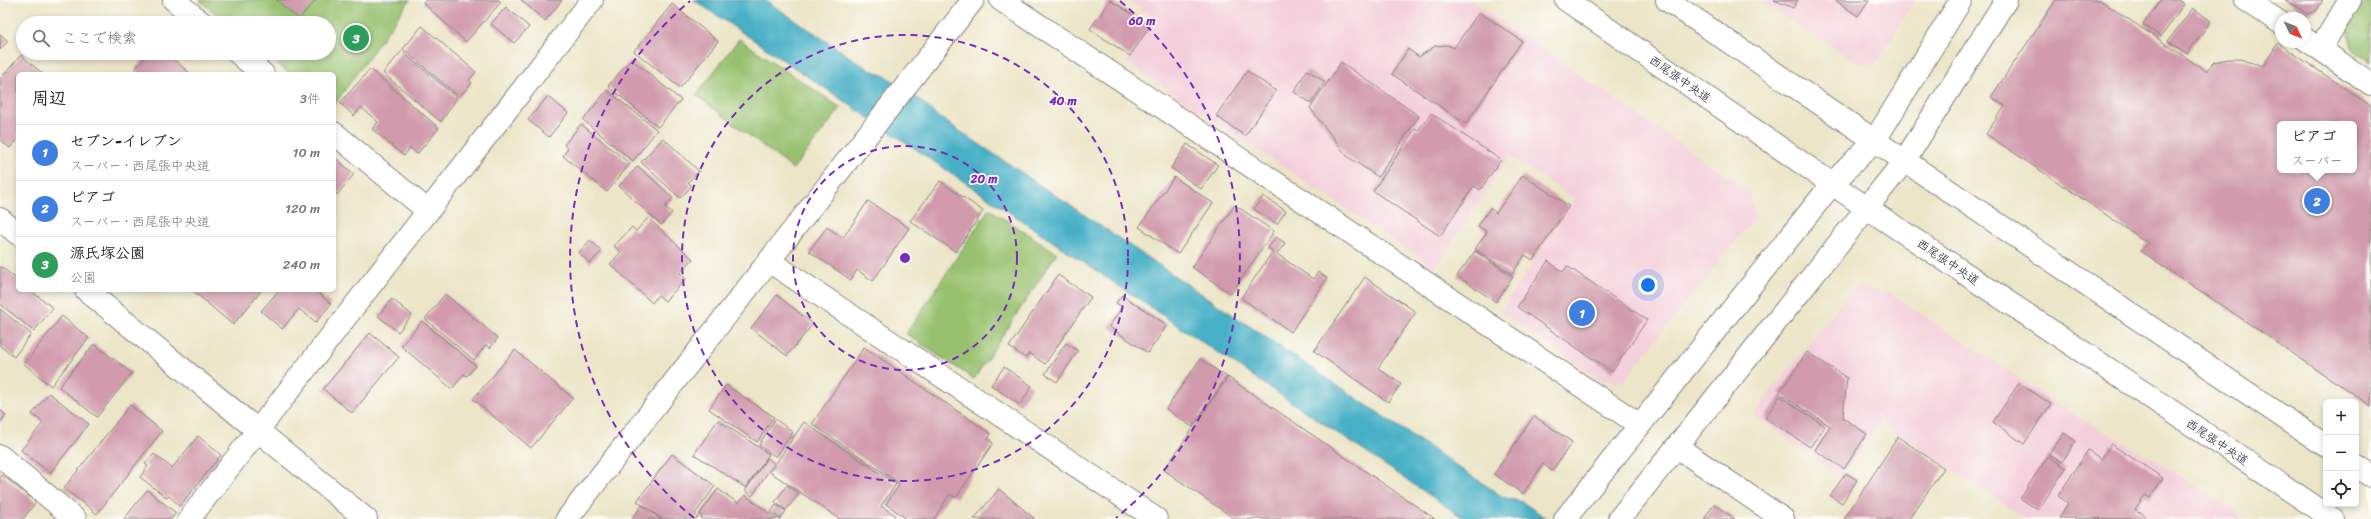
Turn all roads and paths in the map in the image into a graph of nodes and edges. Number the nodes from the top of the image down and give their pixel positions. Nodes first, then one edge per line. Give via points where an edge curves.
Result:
1 (174, 0) edge
2 (592, 0) edge
3 (973, 0) edge
4 (1002, 0) edge
5 (1566, 0) edge
6 (1667, 0) edge
7 (1961, 0) edge
8 (2006, 0) edge
9 (2246, 0) edge
10 (2350, 0) edge
11 (193, 16) edge
12 (2275, 19) edge
13 (2313, 44) edge
14 (246, 60) edge
15 (261, 72) edge
16 (2371, 84) edge
17 (336, 135) edge
18 (1875, 140) junction
19 (1905, 160) junction
20 (1832, 184) junction
21 (1867, 208) junction
22 (428, 211) junction
23 (0, 219) edge
24 (16, 232) edge
25 (769, 261) junction
26 (88, 292) edge
27 (1640, 425) junction
28 (259, 432) junction
29 (2323, 444) edge
30 (1677, 447) junction
31 (0, 456) edge
32 (2359, 468) edge
33 (2371, 476) edge
34 (75, 519) edge
35 (189, 519) edge
36 (366, 519) edge
37 (567, 519) edge
38 (1156, 519) edge
39 (1565, 519) edge
40 (1619, 519) edge
41 (1783, 519) edge
42 (2333, 519) edge

1 - 11 street
2 - 22 street
3 - 25 street
4 - 27 street
5 - 20 street, 西尾張中央道
6 - 18 street
7 - 18 street
8 - 19 street
9 - 12 street
10 - 13 street
13 - 16 street
14 - 15 street
17 - 22 street
18 - 19 street
18 - 20 street
19 - 21 street
19 - 29 street
20 - 21 street, 西尾張中央道
20 - 27 street
21 - 30 street
21 - 42 street, 西尾張中央道
22 - 28 street
23 - 24 street
25 - 37 street
25 - 38 street
26 - 28 street
27 - 39 street
28 - 35 street
28 - 36 street
30 - 40 street
30 - 41 street
31 - 34 street
32 - 33 street

